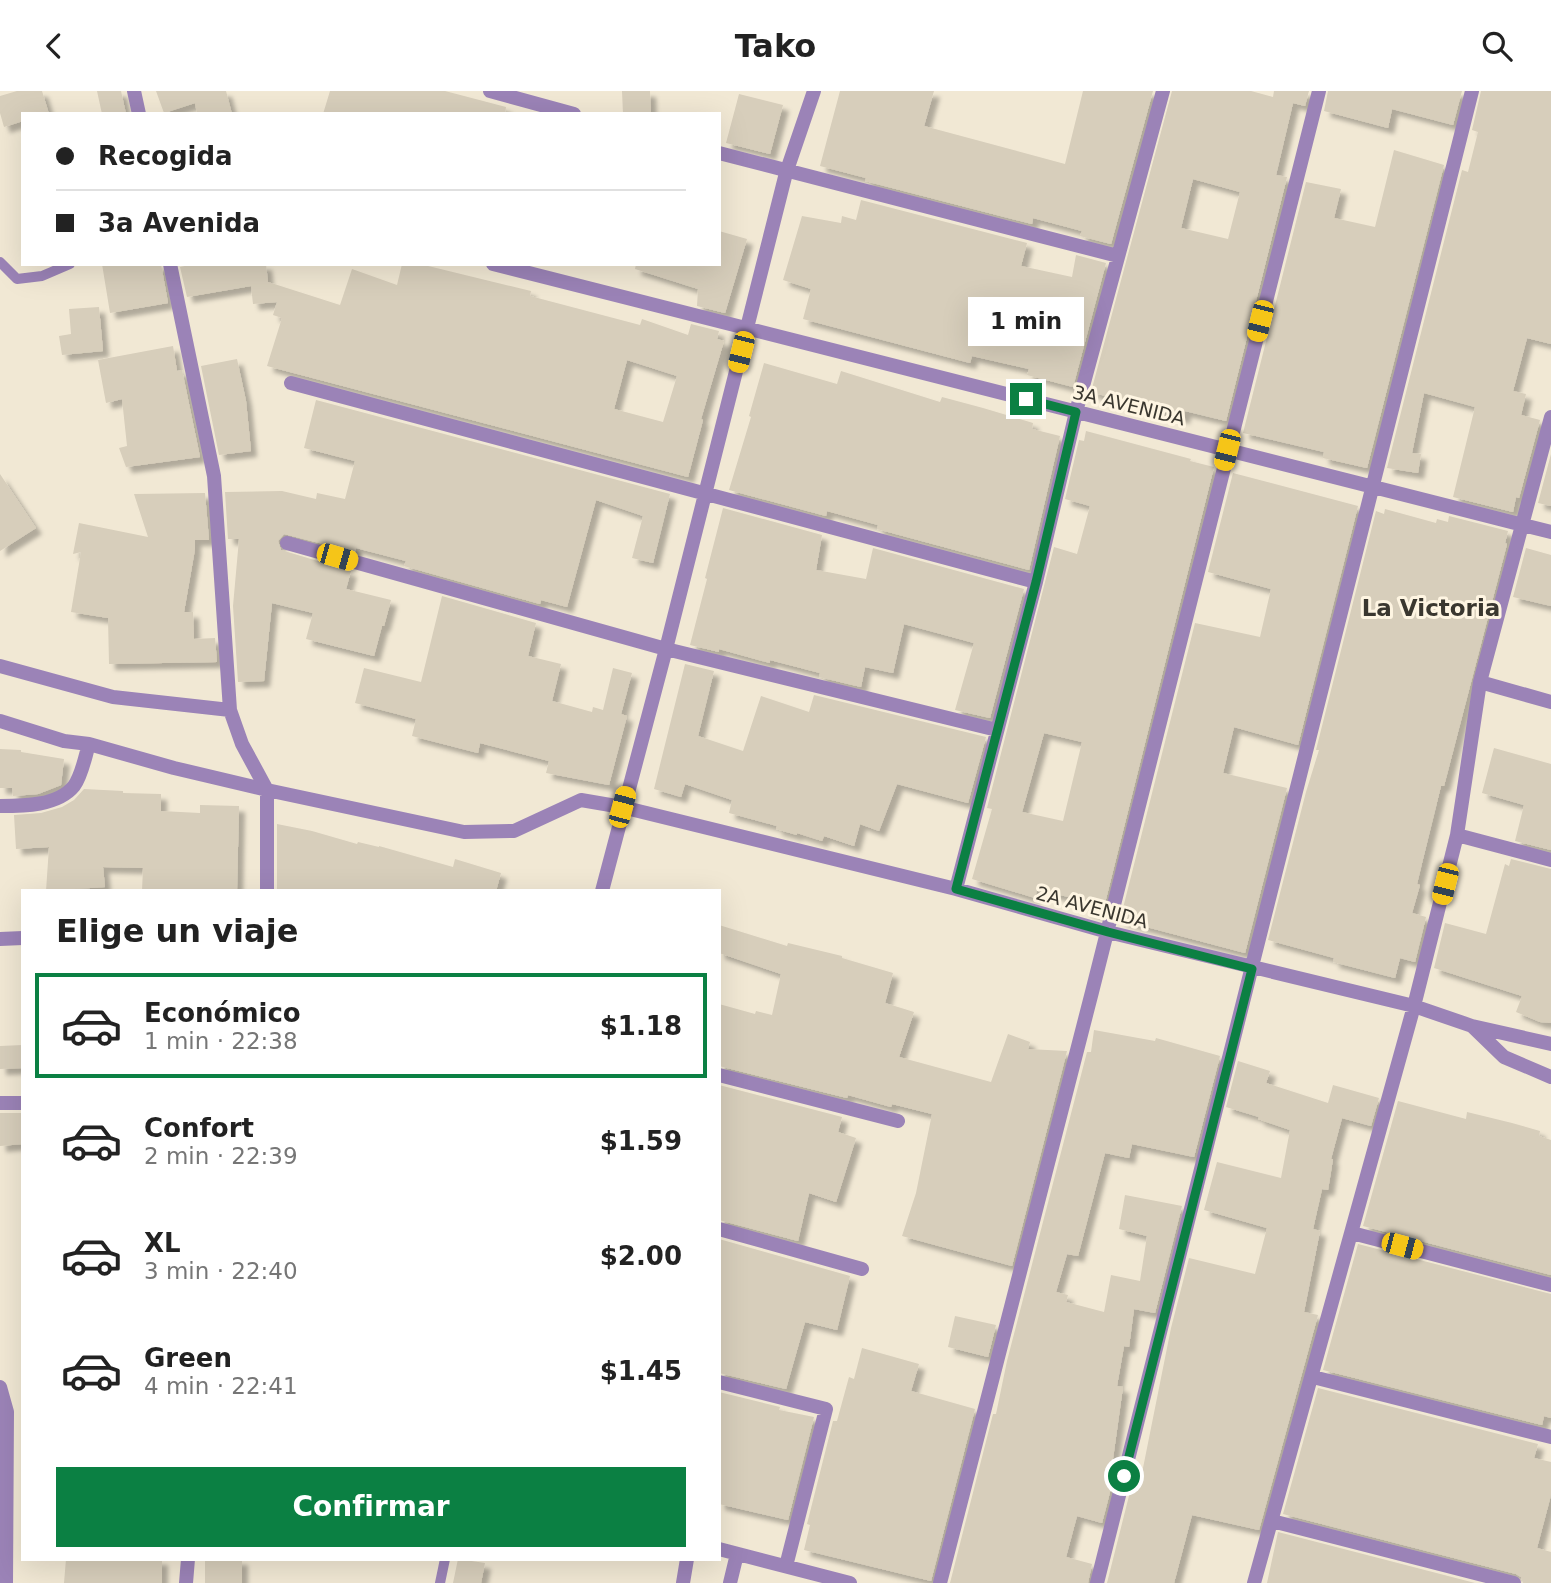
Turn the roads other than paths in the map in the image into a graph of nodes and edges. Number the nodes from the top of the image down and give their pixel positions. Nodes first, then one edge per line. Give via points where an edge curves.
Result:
1 (134, 91) edge
2 (490, 91) edge
3 (814, 91) edge
4 (1163, 91) edge
5 (1319, 91) edge
6 (1472, 91) edge
7 (139, 112) edge
8 (567, 112) edge
9 (721, 154) edge
10 (787, 171) junction
11 (1118, 256) junction
12 (0, 262) edge
13 (65, 266) edge
14 (170, 266) edge
15 (501, 266) edge
16 (747, 329) junction
17 (291, 383) dead end
18 (1076, 412) junction
19 (1551, 417) edge
20 (1227, 450) junction
21 (1374, 488) junction
22 (705, 492) junction
23 (1522, 526) junction
24 (1551, 532) edge
25 (287, 543) dead end
26 (1036, 582) junction
27 (666, 649) junction
28 (0, 666) edge
29 (1480, 683) junction
30 (1551, 702) edge
31 (230, 710) junction
32 (0, 721) edge
33 (998, 730) junction
34 (89, 744) junction
35 (267, 790) junction
36 (0, 806) edge
37 (622, 807) junction
38 (1457, 835) junction
39 (1551, 860) edge
40 (267, 889) edge
41 (602, 889) edge
42 (956, 889) junction
43 (1108, 932) junction
44 (21, 938) edge
45 (0, 939) edge
46 (1252, 969) junction
47 (1414, 1006) junction
48 (1472, 1026) junction
49 (1551, 1044) edge
50 (721, 1076) edge
51 (1551, 1077) edge
52 (0, 1103) edge
53 (21, 1103) edge
54 (898, 1121) dead end
55 (721, 1230) edge
56 (1352, 1233) junction
57 (862, 1269) dead end
58 (1551, 1285) edge
59 (1313, 1377) junction
60 (721, 1383) edge
61 (0, 1387) edge
62 (1551, 1437) edge
63 (3, 1441) edge
64 (21, 1444) edge
65 (1272, 1521) junction
66 (721, 1550) edge
67 (737, 1554) junction
68 (188, 1561) edge
69 (445, 1561) edge
70 (687, 1561) edge
71 (786, 1566) junction
72 (6, 1583) edge
73 (186, 1583) edge
74 (440, 1583) edge
75 (683, 1583) edge
76 (730, 1583) edge
77 (850, 1583) edge
78 (940, 1583) edge
79 (1097, 1583) edge
80 (1254, 1583) edge
81 (1514, 1583) edge

1 - 7 street
2 - 8 street
3 - 10 street
4 - 11 street
5 - 20 street
6 - 21 street
9 - 10 street
10 - 11 street
10 - 16 street
11 - 18 street
12 - 13 lane via 18,279
14 - 31 street via 215,476
15 - 16 street, 3A AVENIDA
16 - 18 street, 3A AVENIDA
16 - 22 street
17 - 22 street
18 - 20 street, 3A AVENIDA
18 - 26 street
19 - 23 street
20 - 21 street, 3A AVENIDA
20 - 43 street
21 - 23 street, 3A AVENIDA
21 - 46 street
22 - 26 street
22 - 27 street
23 - 24 street, 3A AVENIDA
23 - 29 street
25 - 27 street
26 - 33 street
27 - 33 street
27 - 37 street
28 - 31 street via 113,697
29 - 30 street
29 - 38 street
31 - 35 street
32 - 34 street, 2A AVENIDA
33 - 42 street
34 - 35 street, 2A AVENIDA
34 - 36 street via 75,785 64,795 34,804
35 - 37 street, 2A AVENIDA via 464,832 514,831 581,800
35 - 40 street
37 - 41 street
37 - 42 street, 2A AVENIDA
38 - 39 street
38 - 47 street
42 - 43 street, 2A AVENIDA
43 - 46 street, 2A AVENIDA
43 - 78 street
44 - 45 street
46 - 47 street, 2A AVENIDA
46 - 79 street
47 - 48 street, 2A AVENIDA
47 - 56 street
48 - 49 street, 2A AVENIDA
48 - 51 street via 1504,1057
50 - 54 street
52 - 53 street
55 - 57 street
56 - 58 street
56 - 59 street
59 - 62 street
59 - 65 street
60 - 71 street via 826,1409
61 - 63 street via 7,1412
63 - 64 street
63 - 72 street
65 - 80 street
65 - 81 street
66 - 67 street
67 - 71 street
67 - 76 street
68 - 73 street
69 - 74 lane
70 - 75 street
71 - 77 street

